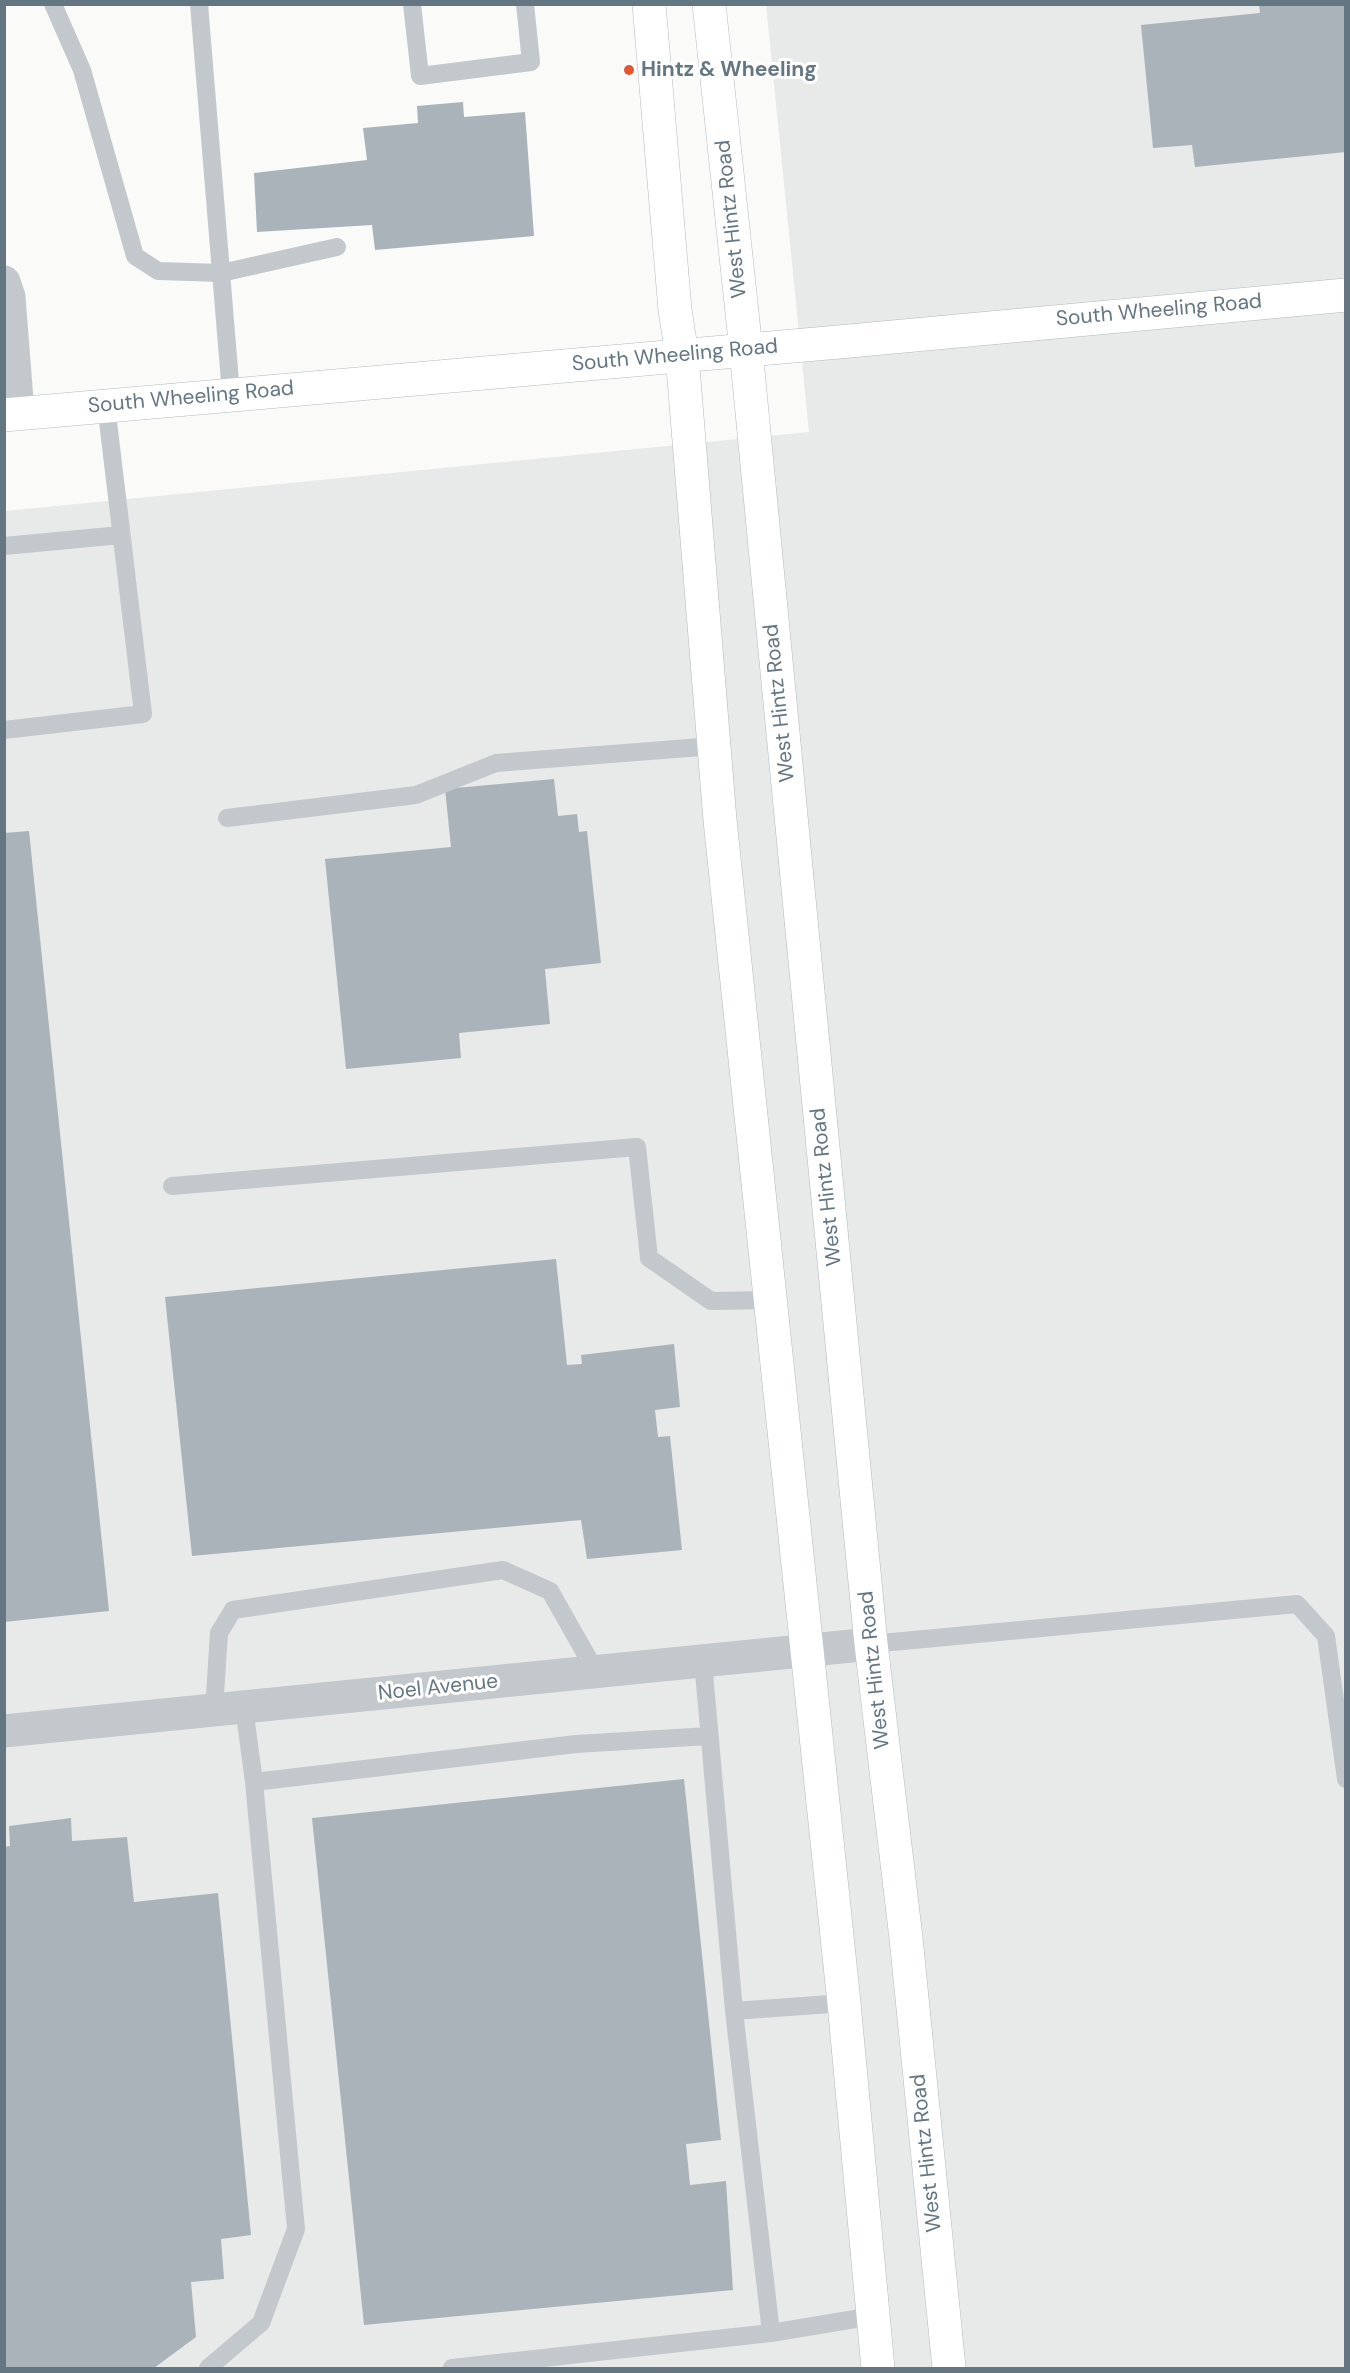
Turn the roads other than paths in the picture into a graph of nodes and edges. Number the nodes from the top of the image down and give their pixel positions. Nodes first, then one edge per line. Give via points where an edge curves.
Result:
1 (53, 4) edge
2 (199, 4) edge
3 (412, 4) edge
4 (525, 4) edge
5 (649, 4) edge
6 (709, 4) edge
7 (337, 247) dead end
8 (221, 273) junction
9 (4, 282) edge
10 (1346, 295) edge
11 (746, 350) junction
12 (682, 355) junction
13 (231, 394) junction
14 (106, 405) junction
15 (11, 414) edge
16 (121, 535) junction
17 (4, 546) edge
18 (4, 730) edge
19 (714, 746) junction
20 (227, 818) dead end
21 (172, 1186) dead end
22 (770, 1300) junction
23 (871, 1644) junction
24 (806, 1651) junction
25 (703, 1661) junction
26 (596, 1672) junction
27 (229, 1708) junction
28 (4, 1731) edge
29 (709, 1736) junction
30 (1346, 1779) edge
31 (254, 1782) junction
32 (844, 2003) junction
33 (734, 2011) junction
34 (873, 2316) junction
35 (771, 2333) junction
36 (496, 2366) edge
37 (208, 2368) edge
38 (452, 2368) edge
39 (878, 2368) edge
40 (949, 2368) edge

1 - 8 lane via 82,70 135,256 158,270
2 - 8 lane
3 - 4 lane via 420,76 531,62
5 - 12 main road
6 - 11 main road, West Hintz Road
7 - 8 lane
8 - 13 lane
9 - 15 street via 9,297
10 - 11 main road, South Wheeling Road
11 - 12 main road, South Wheeling Road
11 - 23 main road, West Hintz Road
12 - 13 main road, South Wheeling Road
12 - 19 main road
13 - 14 main road, South Wheeling Road
14 - 15 main road, South Wheeling Road
14 - 16 lane
16 - 17 lane
16 - 18 lane via 143,714
19 - 20 lane via 496,763 416,795
19 - 22 main road
21 - 22 lane via 637,1147 649,1258 711,1301
22 - 24 main road
23 - 24 street, Noel Avenue
23 - 30 lane via 1297,1604 1326,1636
23 - 40 main road, West Hintz Road via 906,1938
24 - 25 street, Noel Avenue
24 - 32 main road
25 - 26 street, Noel Avenue
25 - 29 lane
26 - 27 street, Noel Avenue
26 - 27 lane via 550,1591 503,1570 233,1610 219,1633
27 - 28 street, Noel Avenue
27 - 31 lane
29 - 31 lane via 576,1744
29 - 33 lane
31 - 37 lane via 296,2229 261,2323
32 - 33 lane
32 - 34 main road
33 - 35 lane
34 - 35 lane
34 - 39 main road
35 - 36 lane
36 - 38 lane

